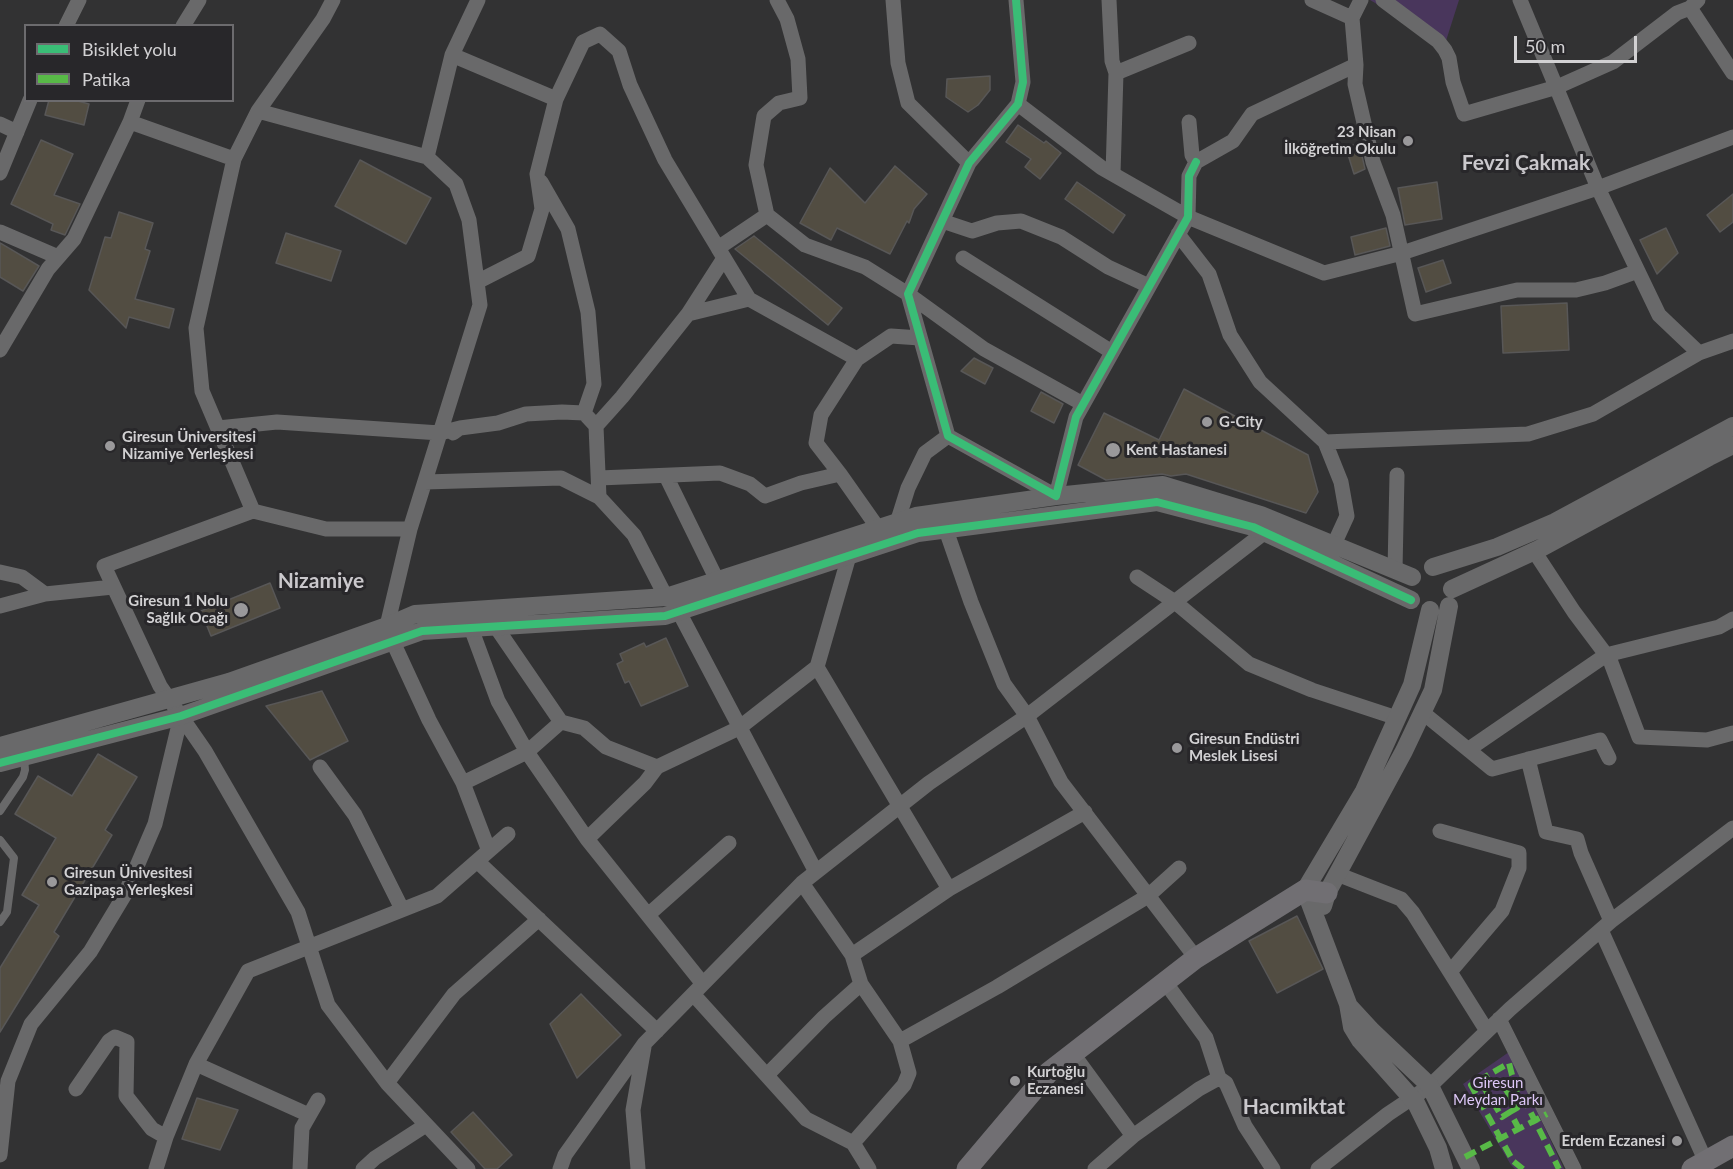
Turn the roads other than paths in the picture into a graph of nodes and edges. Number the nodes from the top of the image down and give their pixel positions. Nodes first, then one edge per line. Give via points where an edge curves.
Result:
1 (78, 0) edge
2 (199, 0) edge
3 (333, 0) edge
4 (478, 0) edge
5 (777, 0) edge
6 (892, 0) edge
7 (1016, 0) edge
8 (1109, 0) edge
9 (1312, 0) edge
10 (1361, 0) edge
11 (1383, 0) edge
12 (1520, 0) edge
13 (1694, 4) edge
14 (1352, 18) junction
15 (67, 24) edge
16 (184, 24) edge
17 (1189, 44) dead end
18 (452, 55) junction
19 (1356, 65) junction
20 (1733, 72) edge
21 (1116, 73) junction
22 (1557, 87) junction
23 (556, 99) junction
24 (29, 102) edge
25 (137, 102) edge
26 (1018, 104) junction
27 (258, 111) junction
28 (130, 122) junction
29 (1189, 122) dead end
30 (0, 124) edge
31 (17, 132) junction
32 (1733, 138) edge
33 (427, 158) junction
34 (234, 159) junction
35 (1196, 162) junction
36 (969, 163) junction
37 (0, 173) edge
38 (537, 174) junction
39 (1113, 174) junction
40 (1598, 188) junction
41 (767, 215) junction
42 (1188, 217) junction
43 (942, 221) junction
44 (0, 232) edge
45 (1178, 234) junction
46 (721, 253) junction
47 (1402, 253) junction
48 (58, 257) junction
49 (963, 258) dead end
50 (1638, 271) junction
51 (477, 282) junction
52 (1149, 286) junction
53 (908, 294) junction
54 (749, 299) junction
55 (688, 314) junction
56 (920, 338) junction
57 (1733, 341) edge
58 (0, 350) edge
59 (1112, 352) junction
60 (1698, 353) junction
61 (857, 359) junction
62 (1083, 404) junction
63 (584, 413) junction
64 (596, 426) junction
65 (1733, 426) edge
66 (218, 428) junction
67 (948, 436) junction
68 (438, 440) junction
69 (1325, 442) junction
70 (1733, 446) edge
71 (840, 474) junction
72 (1396, 475) dead end
73 (666, 476) junction
74 (598, 478) junction
75 (425, 482) junction
76 (1056, 496) junction
77 (600, 498) junction
78 (253, 511) junction
79 (897, 523) junction
80 (878, 528) junction
81 (410, 530) junction
82 (946, 530) junction
83 (1265, 532) junction
84 (1534, 551) junction
85 (1330, 553) junction
86 (849, 556) junction
87 (1433, 567) junction
88 (0, 572) edge
89 (1404, 574) junction
90 (1137, 578) dead end
91 (717, 580) junction
92 (113, 587) junction
93 (45, 594) junction
94 (666, 597) junction
95 (1451, 598) junction
96 (1411, 600) junction
97 (1175, 602) junction
98 (0, 606) edge
99 (1430, 610) junction
100 (679, 612) junction
101 (1733, 619) edge
102 (496, 627) junction
103 (471, 628) junction
104 (390, 634) junction
105 (1606, 655) junction
106 (817, 667) junction
107 (169, 699) junction
108 (1422, 712) junction
109 (181, 716) junction
110 (1028, 716) junction
111 (1397, 718) junction
112 (561, 722) junction
113 (739, 728) junction
114 (1733, 733) edge
115 (1, 747) edge
116 (1469, 749) junction
117 (527, 752) junction
118 (24, 756) junction
119 (1609, 758) dead end
120 (1528, 759) junction
121 (320, 767) dead end
122 (657, 767) junction
123 (464, 783) junction
124 (900, 806) junction
125 (0, 811) edge
126 (1084, 812) junction
127 (1733, 828) edge
128 (1440, 831) dead end
129 (508, 834) dead end
130 (587, 839) junction
131 (0, 840) edge
132 (729, 843) dead end
133 (483, 856) junction
134 (1179, 867) dead end
135 (816, 872) junction
136 (1337, 874) junction
137 (802, 883) junction
138 (949, 889) junction
139 (1305, 890) junction
140 (1327, 893) junction
141 (1148, 896) junction
142 (402, 909) junction
143 (648, 915) junction
144 (539, 919) junction
145 (0, 922) edge
146 (1606, 926) junction
147 (1320, 933) junction
148 (309, 947) junction
149 (852, 955) junction
150 (1196, 958) junction
151 (1450, 972) junction
152 (1165, 982) junction
153 (861, 984) junction
154 (698, 989) junction
155 (1347, 1004) junction
156 (1499, 1019) junction
157 (657, 1031) junction
158 (1487, 1031) junction
159 (900, 1041) junction
160 (644, 1044) junction
161 (1073, 1054) junction
162 (196, 1064) junction
163 (767, 1074) junction
164 (1219, 1078) junction
165 (387, 1083) junction
166 (1430, 1086) junction
167 (76, 1089) dead end
168 (1412, 1098) junction
169 (318, 1100) dead end
170 (309, 1114) junction
171 (426, 1125) junction
172 (1133, 1136) junction
173 (166, 1137) junction
174 (853, 1143) junction
175 (1733, 1146) edge
176 (0, 1155) edge
177 (1699, 1166) edge
178 (1100, 1168) edge
179 (156, 1169) edge
180 (300, 1169) edge
181 (363, 1169) edge
182 (468, 1169) edge
183 (560, 1169) edge
184 (638, 1169) edge
185 (869, 1169) edge
186 (967, 1169) edge
187 (1273, 1169) edge
188 (1318, 1169) edge
189 (1444, 1169) edge
190 (1472, 1169) edge
191 (1574, 1169) edge

1 - 15 street
2 - 16 street
3 - 27 street
4 - 18 street
5 - 41 street via 787,19 798,59 800,98 779,103 765,116 756,165
6 - 36 street via 898,63 908,103
7 - 26 street via 1023,82
8 - 21 street
9 - 14 street
10 - 14 street
11 - 22 street via 1438,41 1449,58 1464,114
12 - 22 street
13 - 20 street
13 - 22 street via 1612,62
14 - 19 street
17 - 21 street
18 - 23 street
18 - 33 street
19 - 35 street via 1252,114 1233,141
19 - 47 street via 1355,84 1373,162 1394,215
21 - 39 street
22 - 40 street
23 - 38 street
23 - 46 street via 583,42 600,34 619,51 630,85 665,160
24 - 31 street
25 - 28 street
26 - 36 street
26 - 39 street
27 - 33 street
27 - 34 street
28 - 34 street
28 - 48 street via 74,239
29 - 35 street
30 - 31 street
31 - 37 street
32 - 40 street
33 - 51 street via 456,184 469,220
34 - 66 street via 196,328 202,391
35 - 42 street via 1189,176
36 - 43 street
38 - 51 street via 542,209 528,256
38 - 63 street via 568,229 588,312 594,384
39 - 42 street
40 - 47 street
40 - 50 street
41 - 46 street
41 - 53 street via 805,245 865,267
42 - 45 street
42 - 47 street via 1324,273
43 - 52 street via 972,231 1021,221 1062,237 1108,267
43 - 53 street
44 - 48 street
45 - 52 street
45 - 69 street via 1209,274 1230,335 1260,382
46 - 54 street
46 - 55 street
47 - 50 street via 1415,314 1517,290 1576,290
48 - 58 street
49 - 59 street
50 - 60 street via 1659,315
51 - 68 street via 480,305
52 - 59 street
53 - 56 street
53 - 62 street via 984,349
54 - 55 street
54 - 61 street
55 - 64 street
56 - 61 street via 891,336
56 - 67 street
57 - 60 street
59 - 62 street
60 - 69 street via 1593,414 1528,434
61 - 71 street via 821,415 816,443
62 - 76 street via 1076,417
63 - 64 street
63 - 68 street via 526,414 460,428
64 - 74 street
65 - 87 street via 1555,522 1488,550
66 - 68 street via 277,422
66 - 78 street
67 - 76 street
67 - 79 street via 925,453
68 - 75 street
69 - 85 street via 1341,482 1347,516
70 - 84 street
71 - 73 street via 765,496 750,484 720,473
71 - 80 street
72 - 89 street
73 - 74 street
73 - 91 street
74 - 77 street
75 - 77 street via 561,478
75 - 81 street
76 - 79 street via 916,516
76 - 85 street via 1163,485 1261,515
77 - 94 street via 634,535
78 - 81 street via 326,529
78 - 92 street via 104,566
79 - 80 street
80 - 91 street
81 - 104 street
82 - 83 street via 1157,502
82 - 86 street via 918,533
82 - 110 street via 1004,684
83 - 85 street
83 - 97 street
84 - 95 street
84 - 105 street
85 - 89 street
85 - 96 street
86 - 100 street
86 - 106 street
87 - 89 street
87 - 95 street via 1448,573
88 - 93 street via 22,577
89 - 96 street
90 - 97 street
91 - 94 street
92 - 93 street
92 - 107 street
93 - 98 street
94 - 104 street via 415,614
95 - 99 street
95 - 108 street via 1433,690
96 - 99 street
97 - 110 street
97 - 111 street via 1249,664
99 - 111 street via 1412,685
100 - 102 street
100 - 113 street
101 - 105 street via 1719,627
102 - 103 street
102 - 112 street
103 - 104 street
103 - 117 street via 498,701
104 - 107 street
104 - 109 street
104 - 123 street via 429,720
105 - 114 street via 1639,737 1707,740
105 - 116 street
106 - 113 street
106 - 124 street
107 - 109 street
107 - 115 street
108 - 116 street
108 - 136 street
109 - 118 street
109 - 148 street via 298,912
109 - 176 street via 155,824 125,894 90,952 31,1024 8,1081
110 - 124 street
110 - 126 street via 1061,782
111 - 139 street via 1364,791
112 - 117 street
112 - 122 street via 584,728 606,747
113 - 122 street
113 - 135 street
115 - 118 street
116 - 120 street via 1492,769
117 - 123 street
117 - 130 street
118 - 125 lane via 23,777
119 - 120 street via 1600,740
120 - 146 street via 1546,832 1577,839
121 - 142 street via 355,815
122 - 130 street
123 - 133 street
124 - 135 street
124 - 138 street
126 - 138 street
126 - 141 street
127 - 146 street
128 - 151 street via 1519,853 1519,868 1502,911
129 - 133 street
130 - 143 street
131 - 145 lane via 14,858 7,912
132 - 143 street
133 - 142 street via 437,896
133 - 144 street
134 - 141 street
135 - 137 street
136 - 140 street
136 - 151 street via 1401,900
137 - 149 street
137 - 154 street
138 - 149 street
139 - 140 main road
139 - 147 street
139 - 150 main road
140 - 147 street
141 - 150 street
141 - 159 street
142 - 148 street
143 - 154 street
144 - 157 street
144 - 165 street via 454,994
146 - 156 street
146 - 177 street
147 - 155 street
148 - 162 street via 248,971
148 - 165 street via 328,1005
149 - 153 street
150 - 152 main road
151 - 158 street
152 - 161 main road
152 - 164 street via 1206,1038
153 - 159 street
153 - 163 street
154 - 157 street
154 - 163 street
155 - 166 street
155 - 168 street via 1352,1028 1360,1040
156 - 158 street
156 - 191 street
157 - 160 street
158 - 166 street
159 - 174 street via 909,1073 904,1085
160 - 183 street via 565,1155
160 - 184 street via 633,1110
161 - 172 street
161 - 186 main road via 1049,1072
162 - 170 street
162 - 173 street
163 - 174 street via 806,1119
164 - 172 street
164 - 187 street via 1226,1083 1245,1126
165 - 171 street
166 - 168 street
166 - 190 street
167 - 173 street via 110,1041 115,1037 127,1042 126,1096 152,1129
168 - 188 street
168 - 189 street via 1430,1130
169 - 170 street
170 - 180 street via 302,1128
171 - 181 street
171 - 182 street
172 - 178 street
173 - 179 street
174 - 185 street
175 - 177 main road

